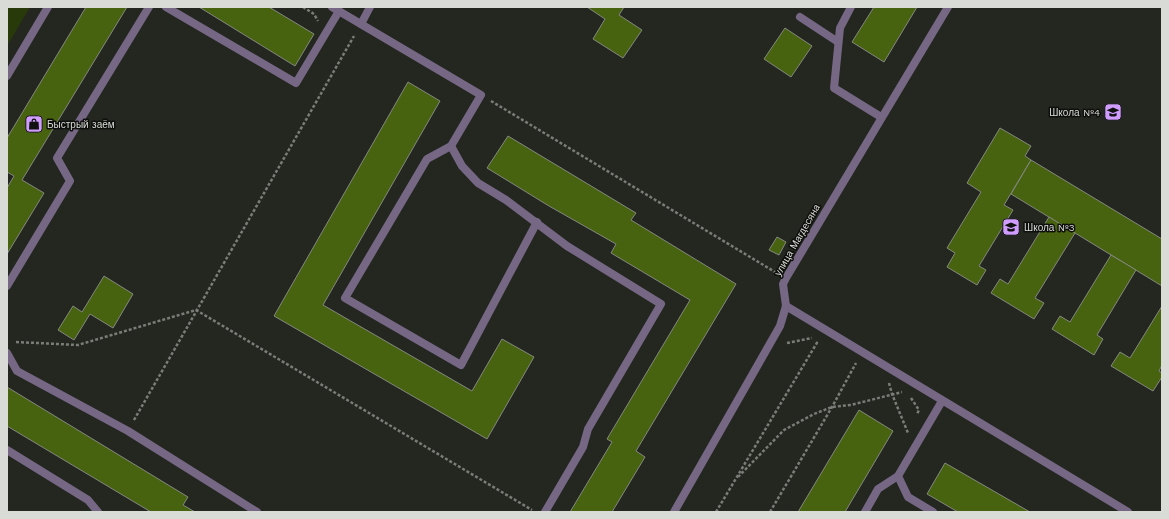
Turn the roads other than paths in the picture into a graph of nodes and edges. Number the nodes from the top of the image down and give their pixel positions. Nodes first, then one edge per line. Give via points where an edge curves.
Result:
1 (48, 7) edge
2 (149, 7) edge
3 (166, 7) edge
4 (332, 7) edge
5 (370, 7) edge
6 (851, 7) edge
7 (948, 7) edge
8 (340, 12) junction
9 (800, 17) dead end
10 (360, 24) junction
11 (838, 42) junction
12 (7, 76) edge
13 (881, 118) junction
14 (451, 146) junction
15 (537, 222) junction
16 (7, 286) edge
17 (786, 306) junction
18 (7, 353) edge
19 (942, 401) junction
20 (7, 450) edge
21 (898, 476) junction
22 (98, 512) edge
23 (257, 512) edge
24 (545, 512) edge
25 (674, 512) edge
26 (865, 512) edge
27 (933, 512) edge
28 (1128, 512) edge

1 - 12 street
2 - 16 street via 57,158 70,181
3 - 8 street via 296,83
4 - 8 street
5 - 10 street
6 - 11 street via 840,28
7 - 13 street, улица Магдесяна
8 - 10 street
9 - 11 street
10 - 14 street via 481,95
11 - 13 street via 834,88
13 - 17 street, улица Магдесяна via 786,278 783,284
14 - 15 street via 462,166 478,183
14 - 15 street via 427,159 345,298 461,365
15 - 24 street via 567,246 660,304 588,429 583,447
17 - 19 street
17 - 25 street, улица Магдесяна via 780,326
18 - 23 street via 17,371 128,431
19 - 21 street
19 - 28 street
20 - 22 street via 88,500
21 - 26 street via 878,489
21 - 27 street via 908,497

